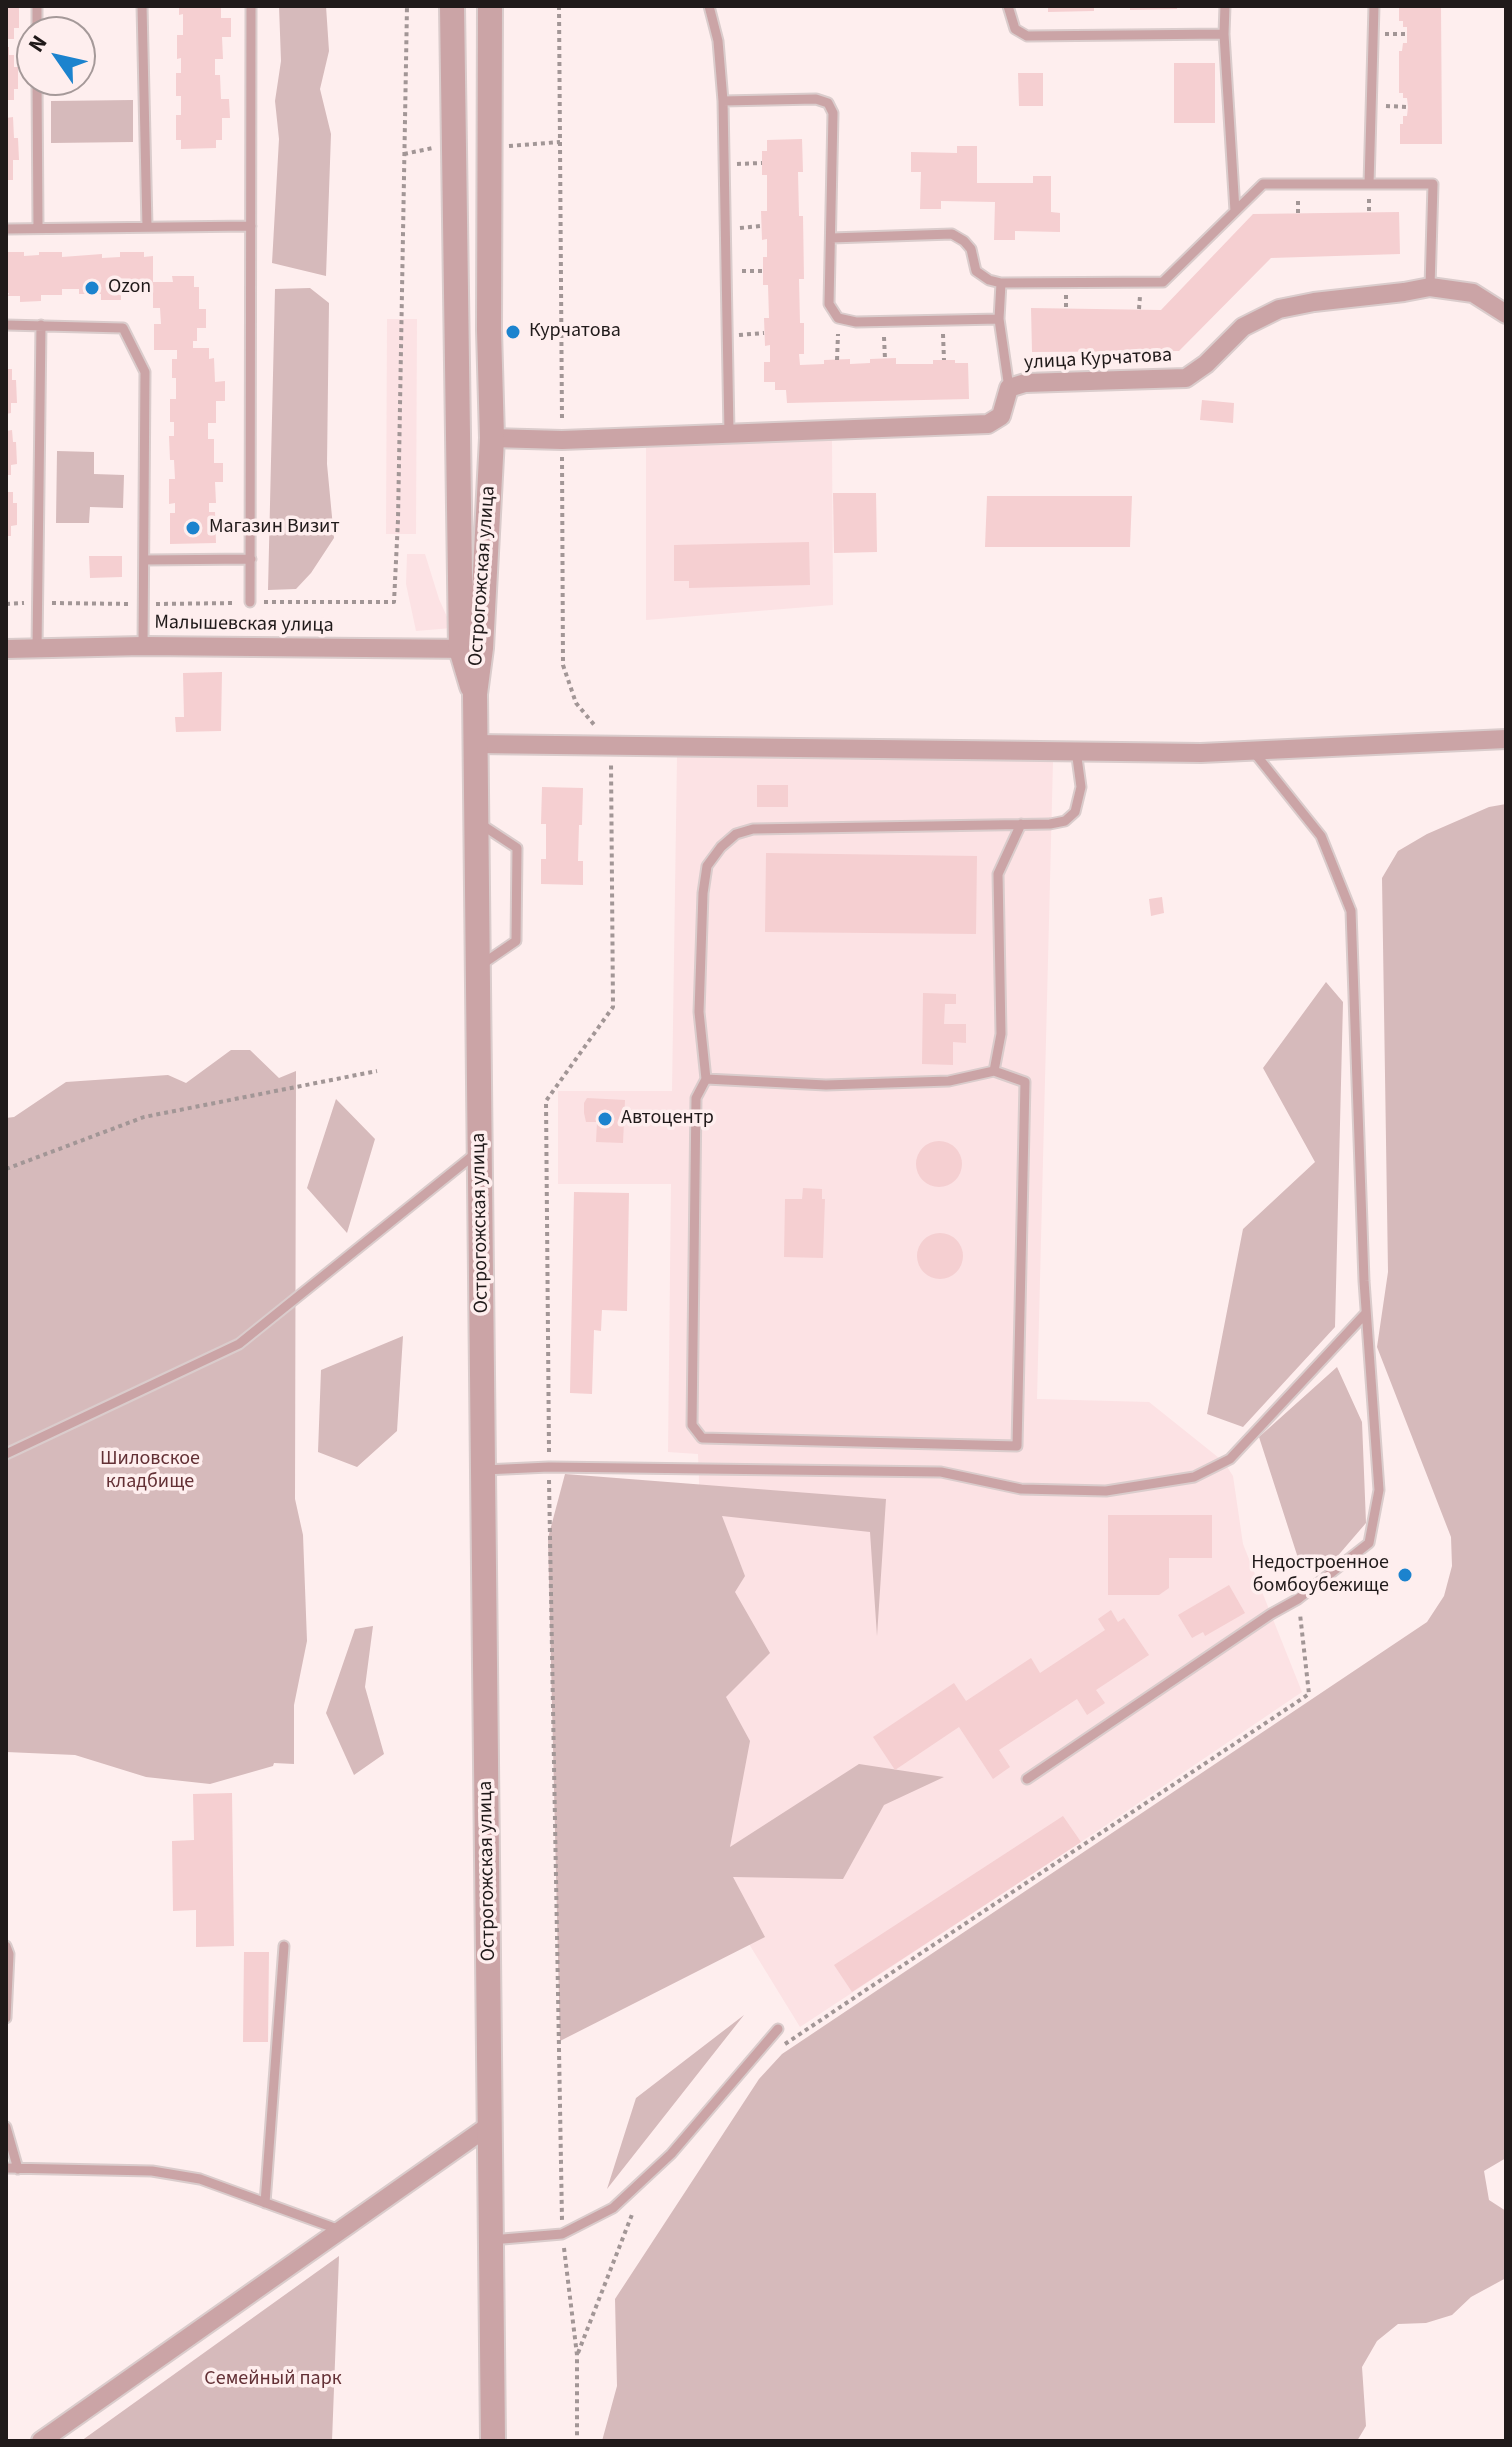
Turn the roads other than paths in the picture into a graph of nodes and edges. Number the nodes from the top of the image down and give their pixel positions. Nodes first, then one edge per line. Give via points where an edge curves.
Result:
1 (142, 6) edge
2 (251, 6) edge
3 (452, 6) edge
4 (490, 6) edge
5 (709, 6) edge
6 (1008, 6) edge
7 (1225, 6) edge
8 (1374, 6) edge
9 (1224, 34) junction
10 (37, 96) edge
11 (723, 101) junction
12 (1369, 184) junction
13 (1235, 211) junction
14 (251, 226) junction
15 (147, 227) junction
16 (38, 228) junction
17 (6, 229) edge
18 (831, 238) junction
19 (1001, 283) junction
20 (1430, 287) junction
21 (1506, 314) edge
22 (999, 319) junction
23 (6, 325) edge
24 (41, 325) junction
25 (1009, 388) junction
26 (729, 433) junction
27 (492, 438) junction
28 (251, 559) junction
29 (144, 560) junction
30 (250, 602) road end
31 (143, 646) junction
32 (37, 648) junction
33 (6, 649) edge
34 (471, 649) junction
35 (1506, 739) edge
36 (476, 744) junction
37 (1076, 750) junction
38 (1253, 751) junction
39 (477, 821) junction
40 (1021, 824) junction
41 (478, 967) junction
42 (994, 1071) junction
43 (706, 1079) junction
44 (480, 1150) junction
45 (1366, 1313) junction
46 (6, 1454) edge
47 (484, 1470) junction
48 (1027, 1779) dead end
49 (6, 1946) edge
50 (284, 1946) dead end
51 (6, 2018) edge
52 (778, 2029) dead end
53 (490, 2125) junction
54 (6, 2127) edge
55 (6, 2168) edge
56 (18, 2169) junction
57 (265, 2203) junction
58 (340, 2230) junction
59 (491, 2240) junction
60 (41, 2441) edge
61 (493, 2441) edge

1 - 15 lane
2 - 14 lane
3 - 34 street
4 - 27 street, Острогожская улица
5 - 11 lane
6 - 9 lane via 1015,29 1027,36
7 - 9 lane
8 - 12 lane
9 - 13 lane
10 - 16 lane
11 - 18 lane via 828,103 833,113
11 - 26 lane
12 - 13 lane via 1263,184
12 - 20 lane via 1433,184
13 - 19 lane via 1163,282
14 - 15 lane
14 - 28 lane
15 - 16 lane
16 - 17 lane
18 - 19 lane via 952,234 971,249 976,271
18 - 22 lane via 829,304 838,318
19 - 22 lane
20 - 21 street, улица Курчатова via 1473,293
20 - 25 street, улица Курчатова via 1279,309 1243,327 1186,378 1025,383
22 - 25 lane
23 - 24 lane
24 - 29 lane via 123,328 145,372
24 - 32 lane
25 - 26 street, улица Курчатова via 1001,416 988,424
26 - 27 street, улица Курчатова
27 - 34 street, Острогожская улица
28 - 29 lane
28 - 30 lane
29 - 31 lane
31 - 32 street, Малышевская улица
31 - 34 street, Малышевская улица
32 - 33 street, Малышевская улица
34 - 36 street, Острогожская улица
35 - 38 street
36 - 37 street
36 - 39 street, Острогожская улица
37 - 38 street
37 - 40 lane via 1081,787 1075,812 1065,821
38 - 45 lane via 1321,836 1351,911
39 - 41 street, Острогожская улица
39 - 41 lane via 517,848 516,941
40 - 42 lane via 998,874 1001,1034
40 - 43 lane via 753,829 728,840 707,866 703,893 699,1012
41 - 44 street, Острогожская улица
42 - 43 lane via 949,1081 826,1085
42 - 43 lane via 1025,1082 1017,1446 702,1438 692,1425 696,1098
44 - 46 lane via 239,1344
44 - 47 street, Острогожская улица
45 - 47 lane via 1230,1459 1194,1477 1106,1491 1021,1489 941,1472
45 - 48 lane via 1379,1490 1369,1543 1298,1599
47 - 53 street, Острогожская улица
49 - 51 lane
50 - 57 lane
52 - 59 lane via 671,2154 613,2208 562,2234
53 - 58 street
53 - 59 street, Острогожская улица
54 - 56 lane
55 - 56 lane
56 - 57 lane via 152,2171 200,2179
57 - 58 lane
58 - 60 street
59 - 61 street, Острогожская улица

